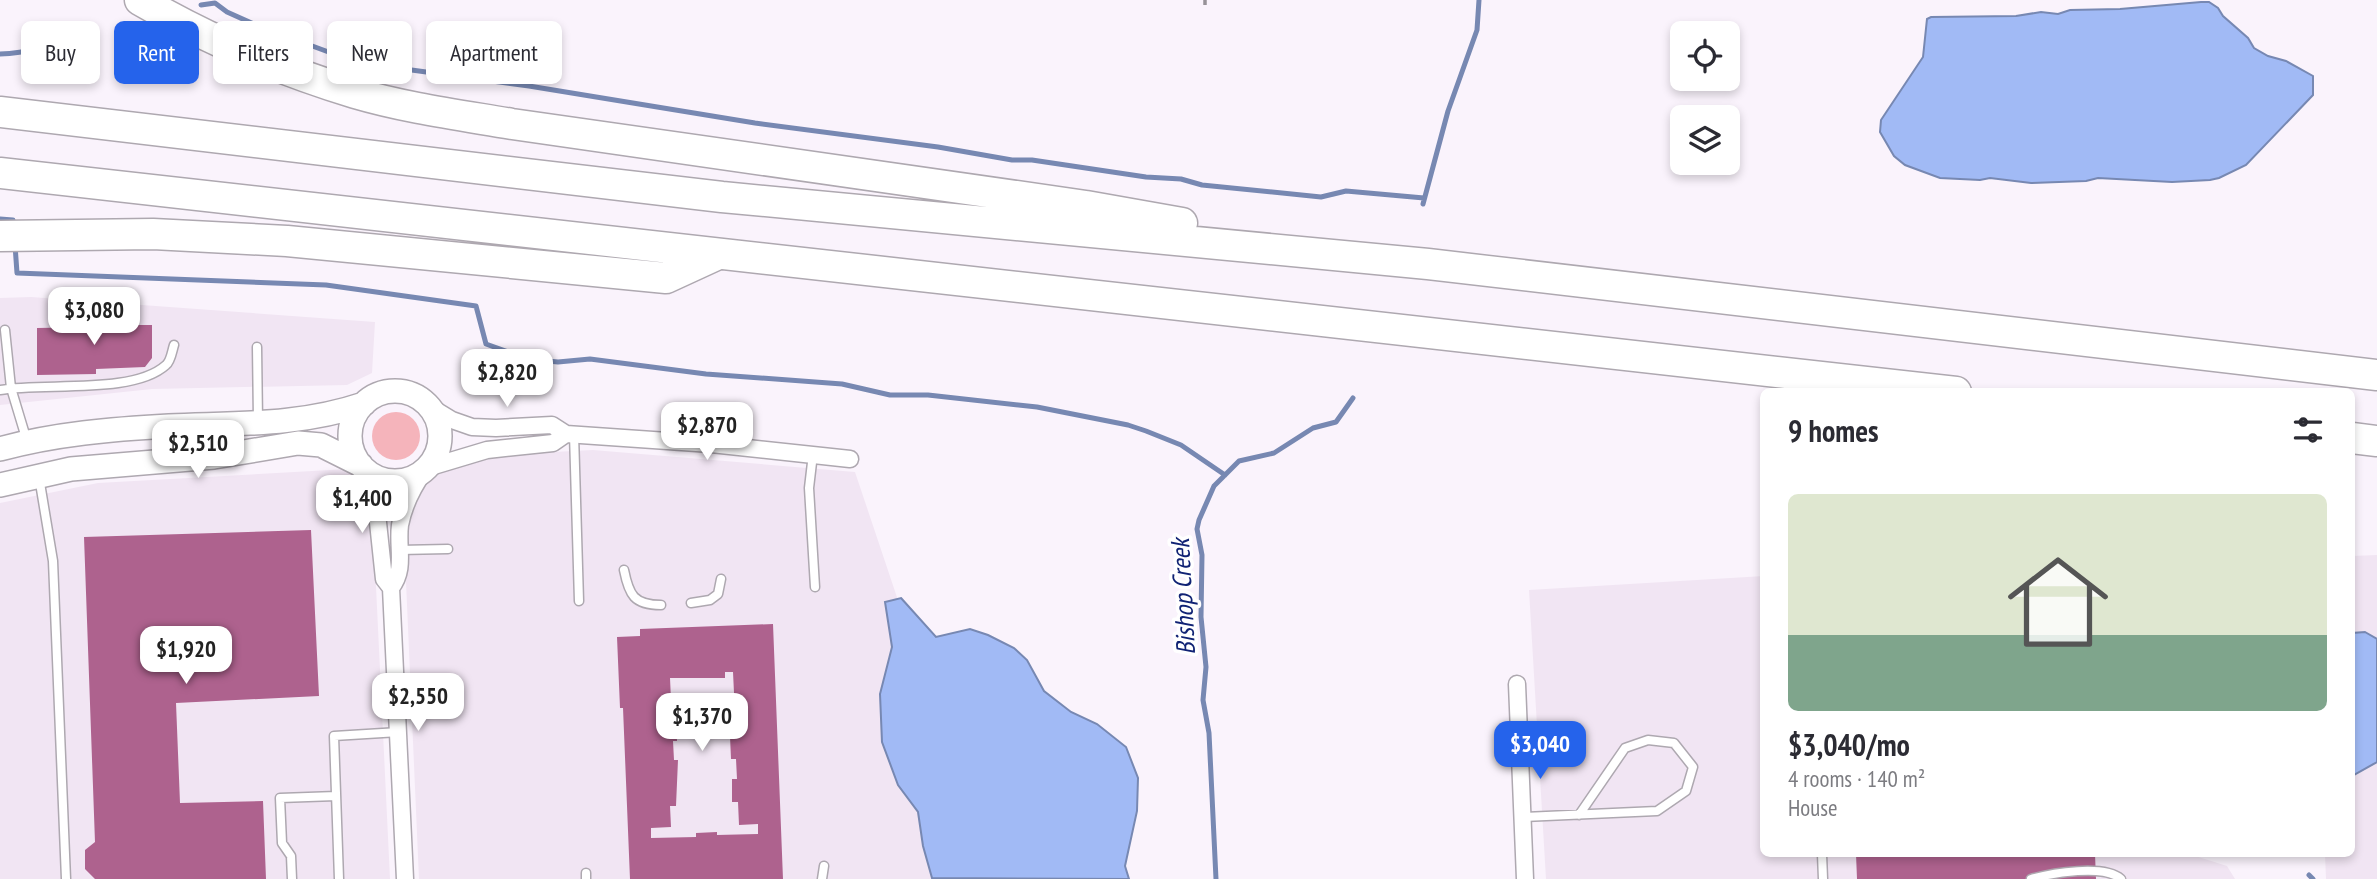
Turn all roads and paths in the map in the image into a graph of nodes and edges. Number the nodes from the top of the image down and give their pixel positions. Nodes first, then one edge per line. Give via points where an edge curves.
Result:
1 (140, 0) edge
2 (1205, 0) edge
3 (1205, 7) dead end
4 (0, 112) edge
5 (0, 173) edge
6 (0, 236) edge
7 (716, 255) junction
8 (1428, 264) junction
9 (5, 330) dead end
10 (174, 345) dead end
11 (257, 347) dead end
12 (2377, 375) edge
13 (11, 388) junction
14 (1920, 388) edge
15 (0, 390) edge
16 (364, 404) junction
17 (429, 406) junction
18 (258, 424) junction
19 (570, 434) junction
20 (2355, 438) edge
21 (27, 441) junction
22 (2377, 441) edge
23 (0, 449) edge
24 (813, 454) junction
25 (850, 459) dead end
26 (362, 466) junction
27 (426, 469) junction
28 (38, 475) junction
29 (0, 485) edge
30 (448, 549) dead end
31 (399, 550) junction
32 (624, 570) dead end
33 (721, 579) dead end
34 (815, 587) dead end
35 (391, 588) junction
36 (579, 601) dead end
37 (691, 604) dead end
38 (662, 605) dead end
39 (1517, 684) dead end
40 (399, 732) junction
41 (336, 796) junction
42 (1579, 815) junction
43 (1523, 817) junction
44 (1822, 857) edge
45 (824, 866) dead end
46 (66, 879) edge
47 (292, 879) edge
48 (339, 879) edge
49 (405, 879) edge
50 (822, 879) edge
51 (1525, 879) edge
52 (1823, 879) edge
53 (2031, 879) edge
54 (2121, 879) edge

1 - 8 highway via 267,63 357,93 432,110 1086,206
2 - 3 path
4 - 8 highway via 722,197
5 - 7 highway
6 - 7 highway via 153,234 274,240 666,278
7 - 14 highway
8 - 12 highway
9 - 13 lane
10 - 13 lane via 168,363 125,383
11 - 18 lane
13 - 15 lane
13 - 21 lane
16 - 17 street via 374,396 397,391
16 - 18 street via 324,416
16 - 26 street via 350,434
17 - 19 street via 472,427 552,425
17 - 27 street via 437,418 440,444
18 - 21 street via 143,428
19 - 24 street
19 - 27 street via 553,443 487,450
19 - 36 lane
20 - 22 highway
21 - 23 street
24 - 25 street
24 - 34 lane via 809,488
26 - 27 street via 372,475 394,481
26 - 28 street via 321,445 298,443 214,457
26 - 35 street via 377,513 384,579
27 - 31 street via 407,499
28 - 29 street
28 - 46 lane via 53,561
30 - 31 lane
31 - 35 street via 400,577
32 - 38 lane via 630,592 638,601
33 - 37 lane via 718,594
35 - 40 street
39 - 43 street
40 - 41 lane via 334,736
40 - 49 street
41 - 47 lane via 280,798 282,843 291,856
41 - 48 lane
42 - 42 lane via 1657,811 1686,791 1693,766 1674,743 1648,740 1625,748
42 - 43 lane
43 - 51 street
44 - 52 lane
45 - 50 lane
53 - 54 lane via 2083,871 2115,874

